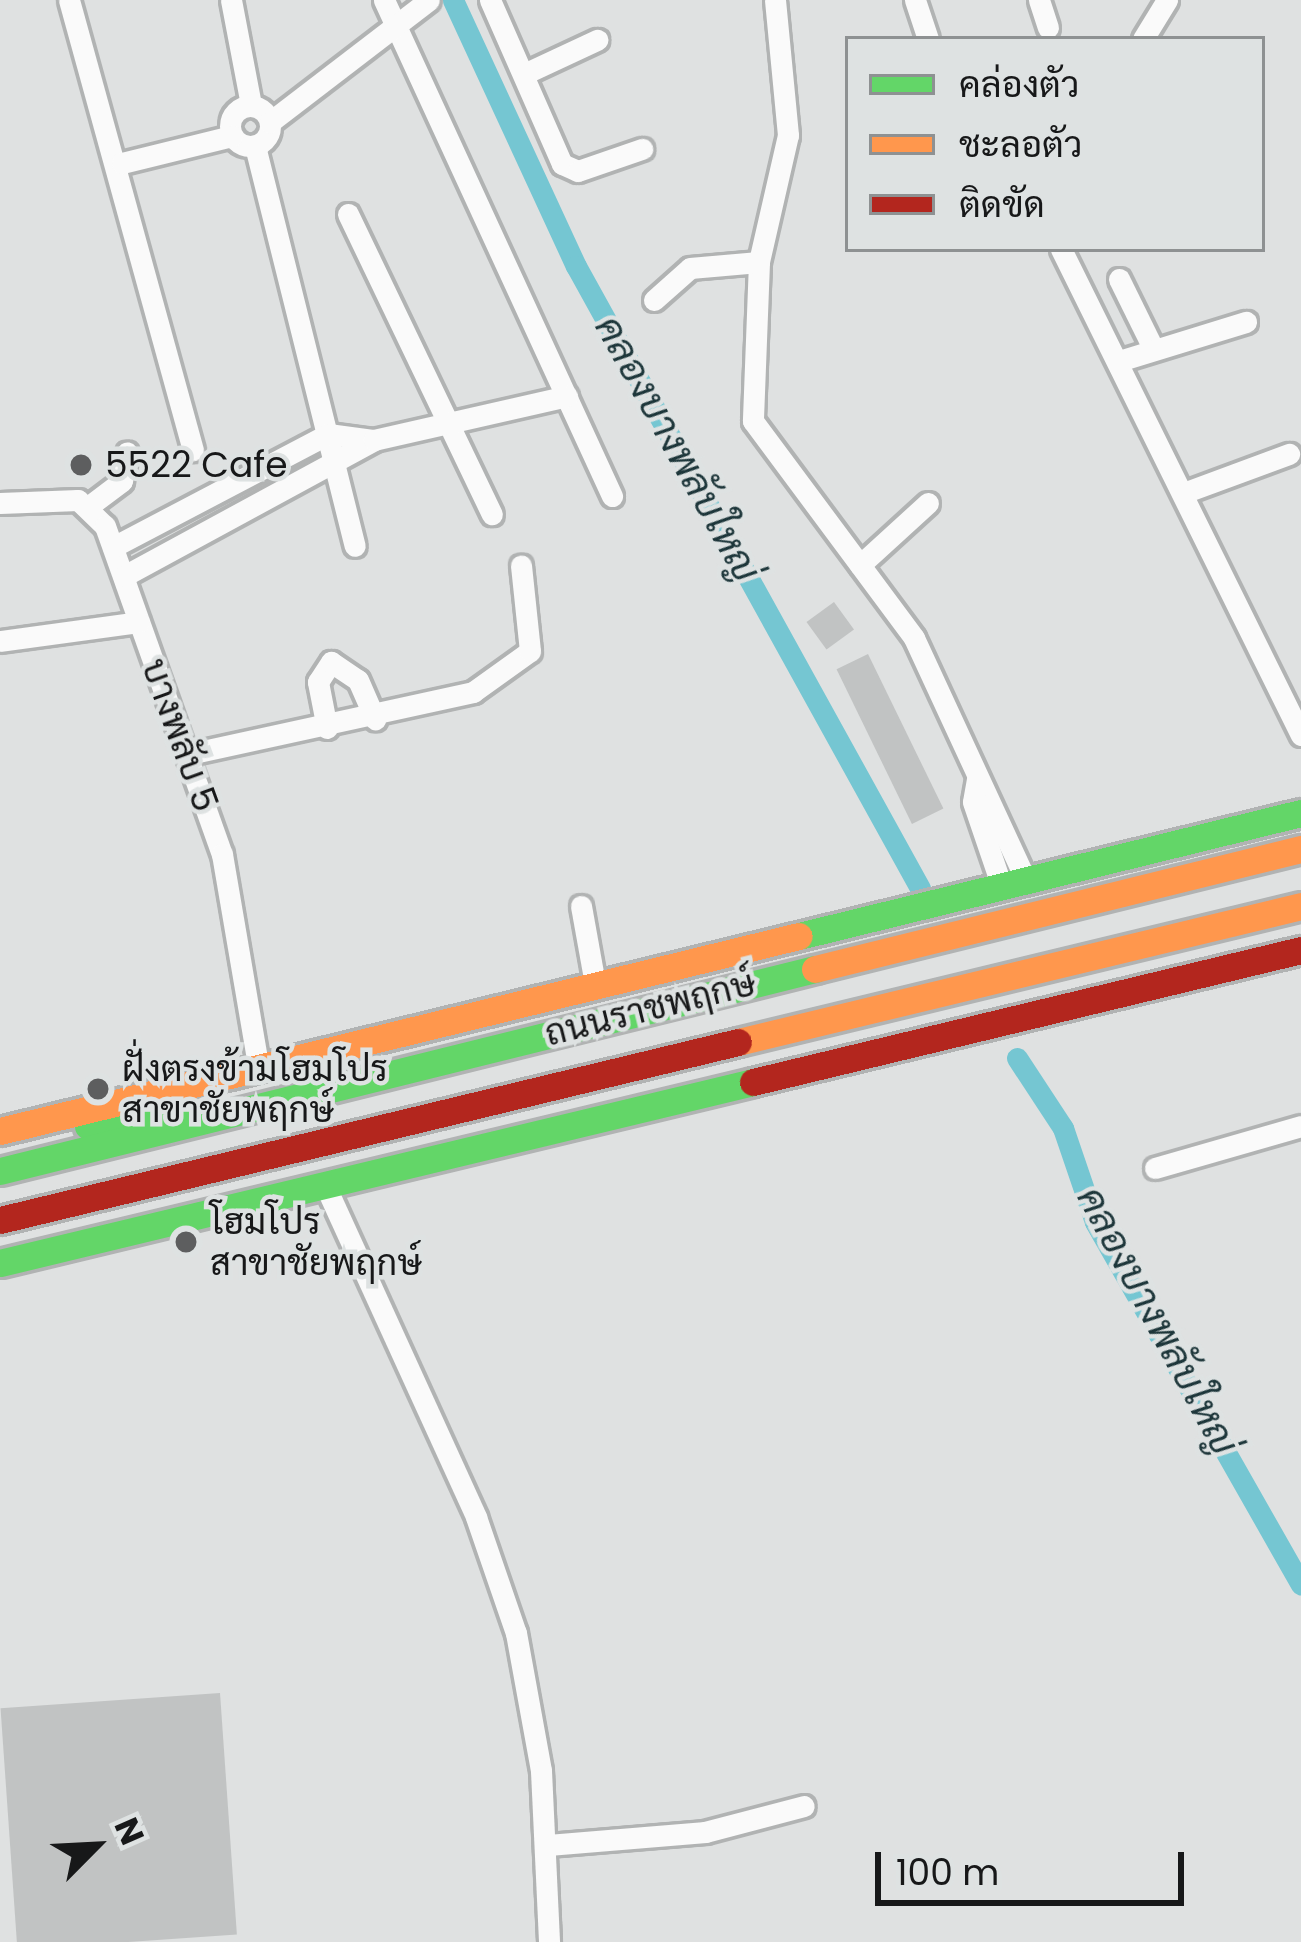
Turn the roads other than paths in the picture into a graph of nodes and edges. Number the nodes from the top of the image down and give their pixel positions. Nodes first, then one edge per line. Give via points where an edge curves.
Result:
1 (69, 0) edge
2 (231, 0) edge
3 (384, 0) edge
4 (429, 0) edge
5 (490, 0) edge
6 (775, 0) edge
7 (915, 0) edge
8 (1039, 0) edge
9 (1167, 0) edge
10 (395, 28) junction
11 (1048, 28) dead end
12 (927, 36) edge
13 (1145, 36) edge
14 (597, 40) dead end
15 (524, 74) junction
16 (250, 105) junction
17 (270, 122) junction
18 (232, 136) junction
19 (255, 146) junction
20 (642, 149) dead end
21 (122, 163) junction
22 (348, 214) dead end
23 (1063, 252) edge
24 (759, 262) junction
25 (1119, 279) dead end
26 (654, 300) dead end
27 (1246, 322) dead end
28 (1151, 344) junction
29 (1119, 361) junction
30 (568, 396) junction
31 (450, 419) junction
32 (328, 434) junction
33 (374, 440) junction
34 (193, 450) dead end
35 (128, 452) dead end
36 (1289, 454) dead end
37 (332, 459) junction
38 (1186, 492) junction
39 (612, 496) dead end
40 (0, 503) edge
41 (203, 503) junction
42 (928, 503) dead end
43 (89, 506) junction
44 (492, 514) dead end
45 (220, 526) junction
46 (355, 545) dead end
47 (113, 548) junction
48 (521, 565) dead end
49 (860, 565) junction
50 (124, 576) junction
51 (139, 622) junction
52 (0, 641) edge
53 (375, 719) junction
54 (327, 728) junction
55 (1301, 735) edge
56 (189, 754) junction
57 (1301, 813) edge
58 (1301, 849) edge
59 (1004, 886) junction
60 (581, 906) dead end
61 (1301, 906) edge
62 (1301, 950) edge
63 (854, 957) junction
64 (1062, 961) junction
65 (595, 984) junction
66 (877, 1046) junction
67 (258, 1064) junction
68 (194, 1124) junction
69 (1301, 1126) edge
70 (0, 1131) edge
71 (0, 1144) edge
72 (1155, 1168) dead end
73 (0, 1171) edge
74 (324, 1183) junction
75 (0, 1220) edge
76 (0, 1263) edge
77 (804, 1806) dead end
78 (548, 1845) junction
79 (549, 1942) edge

1 - 21 street
2 - 16 street
3 - 10 street
4 - 10 street
5 - 15 street
6 - 24 street via 788,135
7 - 12 street
8 - 11 street
9 - 13 street
10 - 17 street
10 - 30 street
14 - 15 street
15 - 20 street via 568,170
16 - 17 street
16 - 18 street via 234,113
17 - 19 street
18 - 19 street
18 - 21 street
19 - 32 street
21 - 34 street
22 - 31 street
23 - 29 street
24 - 26 street via 690,268
24 - 49 street via 753,421
25 - 28 street
27 - 28 street
28 - 29 street
29 - 38 street
30 - 31 street
30 - 39 street
31 - 33 street
31 - 44 street
32 - 33 street
32 - 37 street
32 - 41 street
33 - 37 street
35 - 43 street via 122,481
36 - 38 street
37 - 45 street
37 - 46 street
38 - 55 street
40 - 43 street
41 - 45 street
41 - 47 street
42 - 49 street
43 - 47 street, บางพลับ 5
45 - 50 street
47 - 50 street, บางพลับ 5
48 - 53 street via 531,644 520,662 455,700
49 - 59 street via 914,638 977,779 973,802
50 - 51 street, บางพลับ 5
51 - 52 street
51 - 56 street, บางพลับ 5
53 - 54 street
53 - 54 street via 358,680 331,662 319,682
54 - 56 street
56 - 67 street, บางพลับ 5 via 230,886
57 - 59 main road, ถนนราชพฤกษ์
58 - 63 main road, ถนนราชพฤกษ์
59 - 63 main road
59 - 65 main road, ถนนราชพฤกษ์
60 - 65 street
61 - 64 main road, ถนนราชพฤกษ์
62 - 66 main road
63 - 68 main road, ถนนราชพฤกษ์
64 - 66 main road
64 - 75 main road, ถนนราชพฤกษ์
65 - 67 main road, ถนนราชพฤกษ์
66 - 74 main road
67 - 70 main road, ถนนราชพฤกษ์
68 - 71 main road via 140,1117
68 - 73 main road, ถนนราชพฤกษ์
69 - 72 street
74 - 76 main road
74 - 78 street via 482,1531 524,1669
77 - 78 street via 705,1832
78 - 79 street

